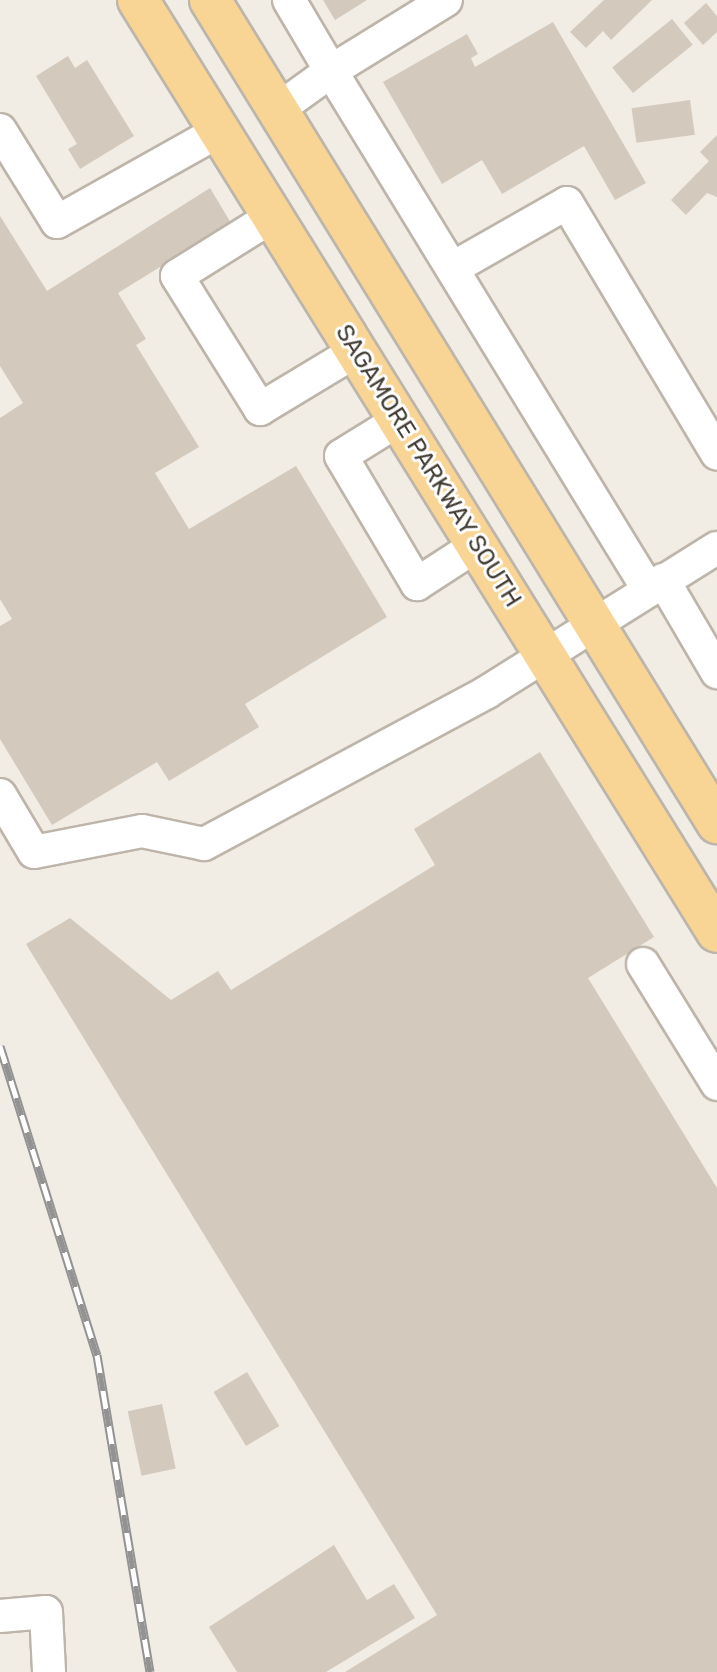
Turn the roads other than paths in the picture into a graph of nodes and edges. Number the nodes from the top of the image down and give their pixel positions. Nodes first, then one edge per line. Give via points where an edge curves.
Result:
1 (138, 0) edge
2 (210, 0) edge
3 (289, 0) edge
4 (446, 0) edge
5 (331, 71) junction
6 (277, 110) junction
7 (0, 130) edge
8 (219, 131) junction
9 (273, 216) junction
10 (453, 268) junction
11 (356, 351) junction
12 (399, 420) junction
13 (717, 454) edge
14 (477, 545) junction
15 (717, 548) edge
16 (655, 584) junction
17 (592, 623) junction
18 (544, 653) junction
19 (717, 672) edge
20 (0, 795) edge
21 (717, 823) edge
22 (717, 932) edge
23 (643, 964) dead end
24 (717, 1084) edge
25 (0, 1616) edge
26 (49, 1672) edge

1 - 8 main road, SAGAMORE PARKWAY SOUTH
2 - 6 main road
3 - 5 lane
4 - 5 lane
5 - 6 lane
5 - 10 lane
6 - 17 main road
7 - 8 lane via 57,222
8 - 9 main road, SAGAMORE PARKWAY SOUTH
9 - 11 main road, SAGAMORE PARKWAY SOUTH
9 - 11 lane via 177,276 260,409
10 - 13 lane via 567,203
10 - 16 lane
11 - 12 main road, SAGAMORE PARKWAY SOUTH
12 - 14 main road, SAGAMORE PARKWAY SOUTH
12 - 14 lane via 341,456 417,584
14 - 18 main road, SAGAMORE PARKWAY SOUTH
15 - 16 lane
16 - 17 lane
16 - 19 lane
17 - 18 lane
17 - 21 main road
18 - 20 lane via 487,692 204,844 142,831 34,852
18 - 22 main road, SAGAMORE PARKWAY SOUTH
23 - 24 lane
25 - 26 lane via 46,1612

